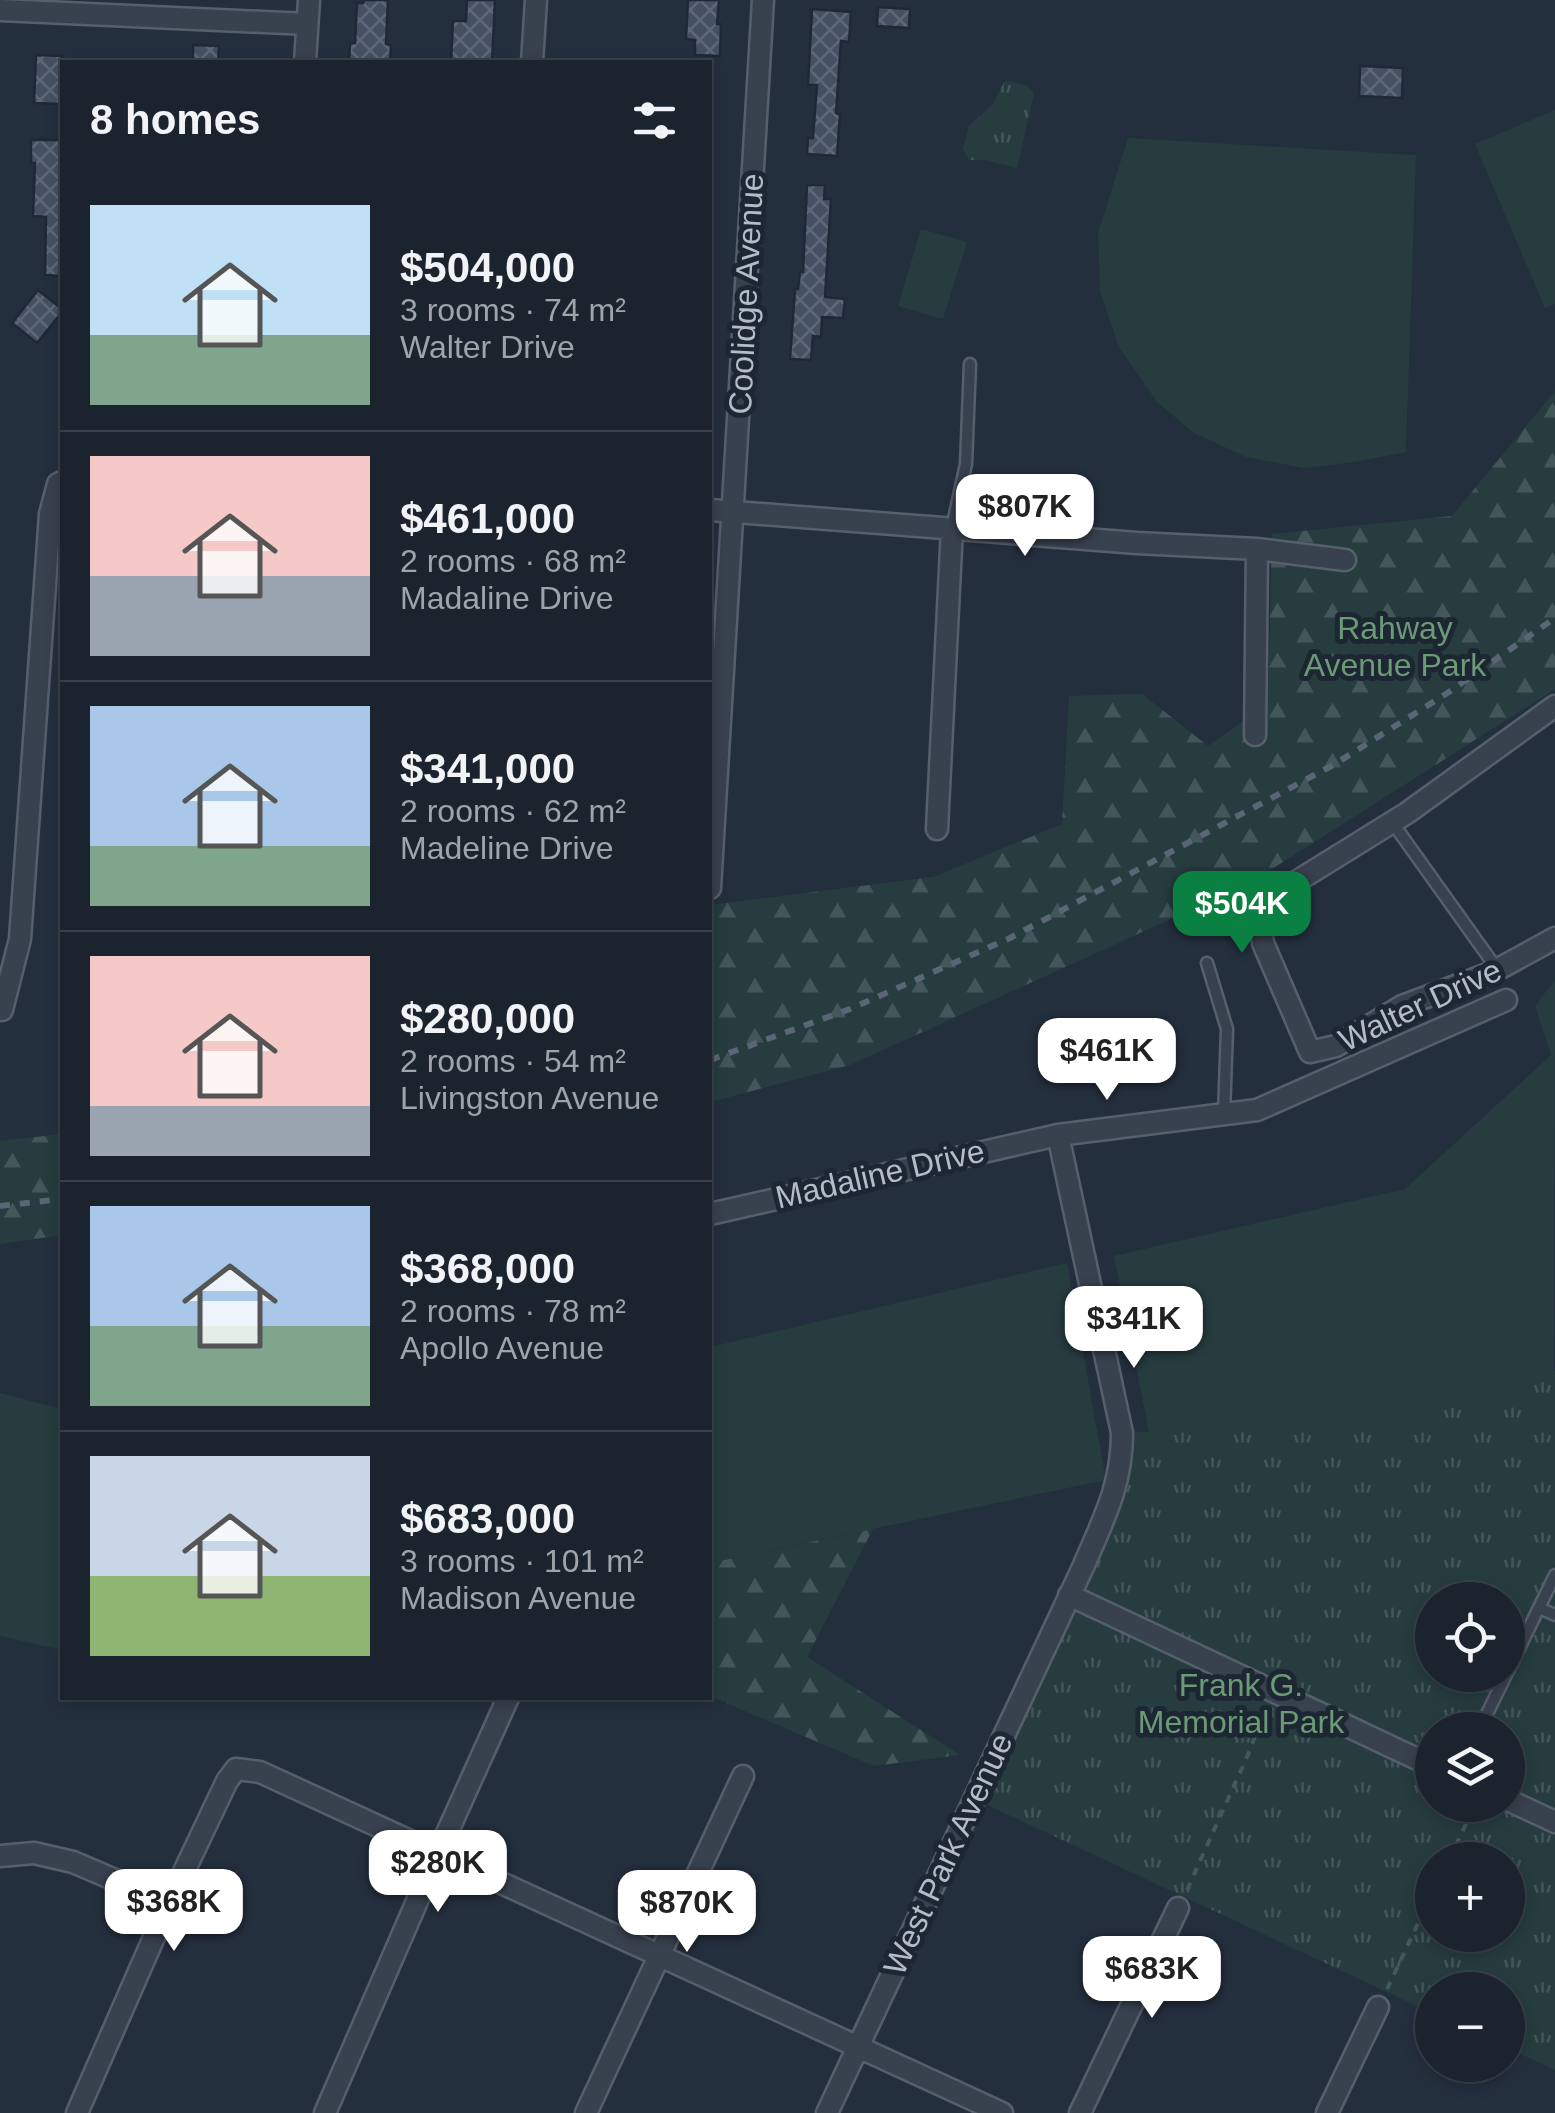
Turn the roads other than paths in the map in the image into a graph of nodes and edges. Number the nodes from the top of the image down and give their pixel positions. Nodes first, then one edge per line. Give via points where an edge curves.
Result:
1 (308, 0) edge
2 (536, 0) edge
3 (762, 0) edge
4 (0, 10) edge
5 (307, 24) junction
6 (305, 60) edge
7 (532, 60) edge
8 (970, 364) dead end
9 (60, 483) edge
10 (712, 510) edge
11 (733, 511) junction
12 (952, 528) junction
13 (1257, 549) junction
14 (1345, 560) dead end
15 (1555, 706) edge
16 (1255, 735) dead end
17 (1392, 822) junction
18 (937, 829) dead end
19 (712, 855) edge
20 (1555, 938) edge
21 (1207, 963) dead end
22 (1498, 970) junction
23 (1506, 1000) dead end
24 (2, 1010) edge
25 (1224, 1114) junction
26 (1058, 1135) junction
27 (712, 1214) edge
28 (1555, 1575) edge
29 (1070, 1595) junction
30 (1538, 1608) junction
31 (1555, 1615) edge
32 (1525, 1635) edge
33 (507, 1700) edge
34 (1415, 1758) edge
35 (743, 1776) dead end
36 (1525, 1808) edge
37 (1555, 1822) edge
38 (438, 1853) junction
39 (0, 1856) edge
40 (170, 1903) junction
41 (1178, 1908) road end
42 (660, 1955) junction
43 (1378, 2007) road end
44 (858, 2046) junction
45 (77, 2113) edge
46 (325, 2113) edge
47 (586, 2113) edge
48 (827, 2113) edge
49 (1002, 2113) edge
50 (1080, 2113) edge
51 (1327, 2113) edge

1 - 5 street
2 - 7 street
3 - 11 street, Coolidge Avenue
4 - 5 street
5 - 6 street
8 - 12 lane via 966,464
9 - 24 street via 50,514 20,940
10 - 11 street
11 - 12 street
11 - 19 street, Coolidge Avenue
12 - 13 street
12 - 18 street
13 - 14 street
13 - 16 street
15 - 17 street, Walter Drive
17 - 22 lane
17 - 22 street, Walter Drive via 1278,892 1259,914 1263,943 1310,1052 1336,1046 1402,1006
20 - 22 street, Walter Drive
21 - 25 lane via 1227,1029
23 - 25 street, Madaline Drive via 1256,1110
25 - 26 street, Madaline Drive
26 - 27 street, Madaline Drive
26 - 29 street, West Park Avenue via 1122,1433 1112,1498
28 - 30 lane
29 - 34 street
29 - 44 street, West Park Avenue
30 - 31 lane
30 - 32 lane
33 - 38 street
35 - 42 street
36 - 37 street
38 - 40 street via 260,1772 236,1770
38 - 42 street
38 - 46 street
39 - 40 street via 34,1853 73,1862
40 - 45 street
41 - 50 street
42 - 44 street
42 - 47 street
43 - 51 street
44 - 48 street, West Park Avenue
44 - 49 street

